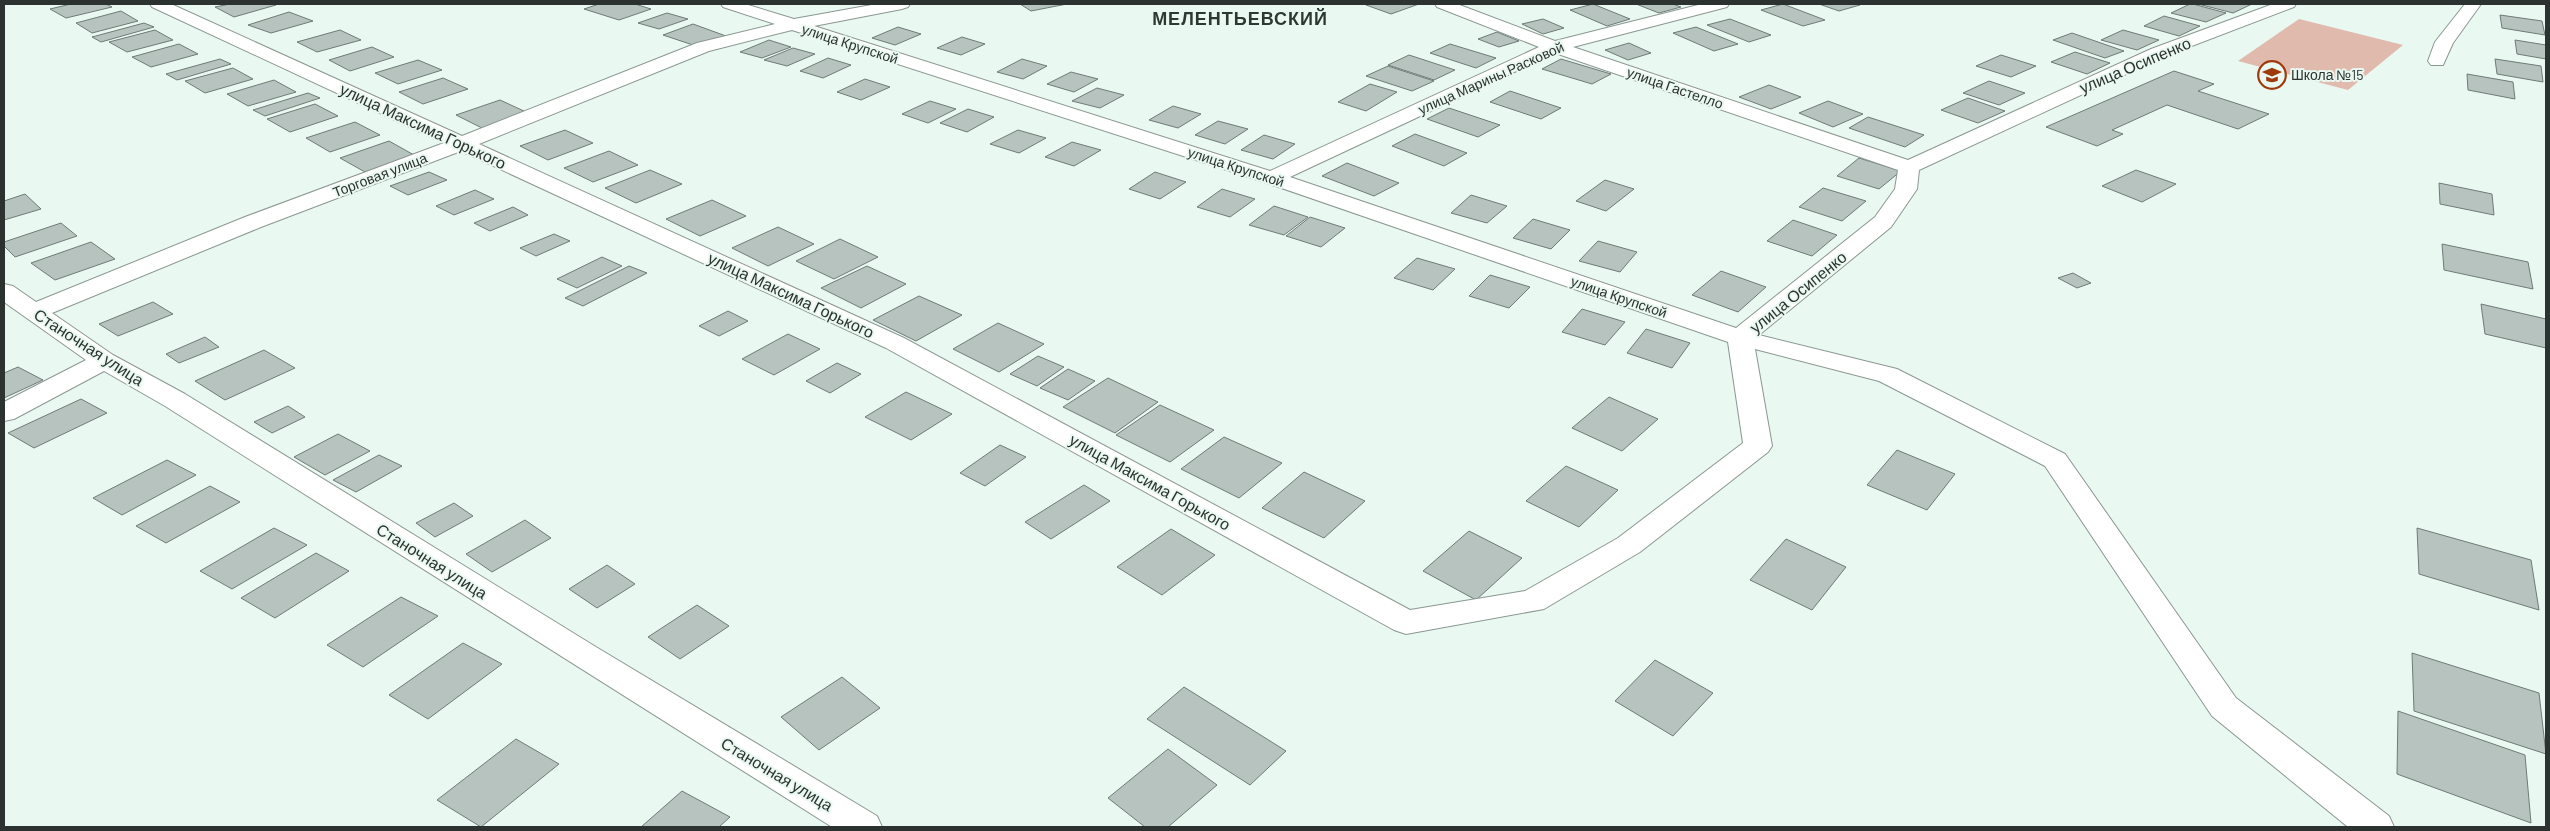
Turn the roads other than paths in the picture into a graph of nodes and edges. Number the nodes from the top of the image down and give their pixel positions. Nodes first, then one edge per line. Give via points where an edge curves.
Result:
1 (158, 4) edge
2 (728, 4) edge
3 (902, 4) edge
4 (1443, 4) edge
5 (1721, 4) edge
6 (2288, 4) edge
7 (2473, 4) edge
8 (792, 25) junction
9 (1554, 47) junction
10 (2437, 61) dead end
11 (461, 144) junction
12 (1910, 167) junction
13 (1271, 178) junction
14 (4, 291) edge
15 (34, 312) junction
16 (1740, 338) junction
17 (104, 360) junction
18 (4, 413) edge
19 (1406, 622) joint
20 (863, 827) edge
21 (2375, 827) edge

1 - 11 street, улица Максима Горького
2 - 8 street, улица Крупской
3 - 8 street, Торговая улица
4 - 9 street, улица Гастелло
5 - 9 street, улица Марины Расковой
6 - 12 street, улица Осипенко via 2157,53
7 - 10 street via 2444,42
8 - 11 street, Торговая улица via 703,47
8 - 13 street, улица Крупской
9 - 12 street, улица Гастелло
9 - 13 street, улица Марины Расковой
11 - 15 street, Торговая улица via 253,222
11 - 19 street, улица Максима Горького via 895,343
12 - 16 street, улица Осипенко via 1906,189 1883,222
13 - 16 street, улица Крупской
14 - 15 street, Станочная улица
15 - 17 street, Станочная улица
16 - 19 street, улица Осипенко via 1758,446 1629,545 1533,601
16 - 21 street, улица Крупской via 1888,376 2054,460 2224,707
17 - 18 street
17 - 20 street, Станочная улица via 175,400

